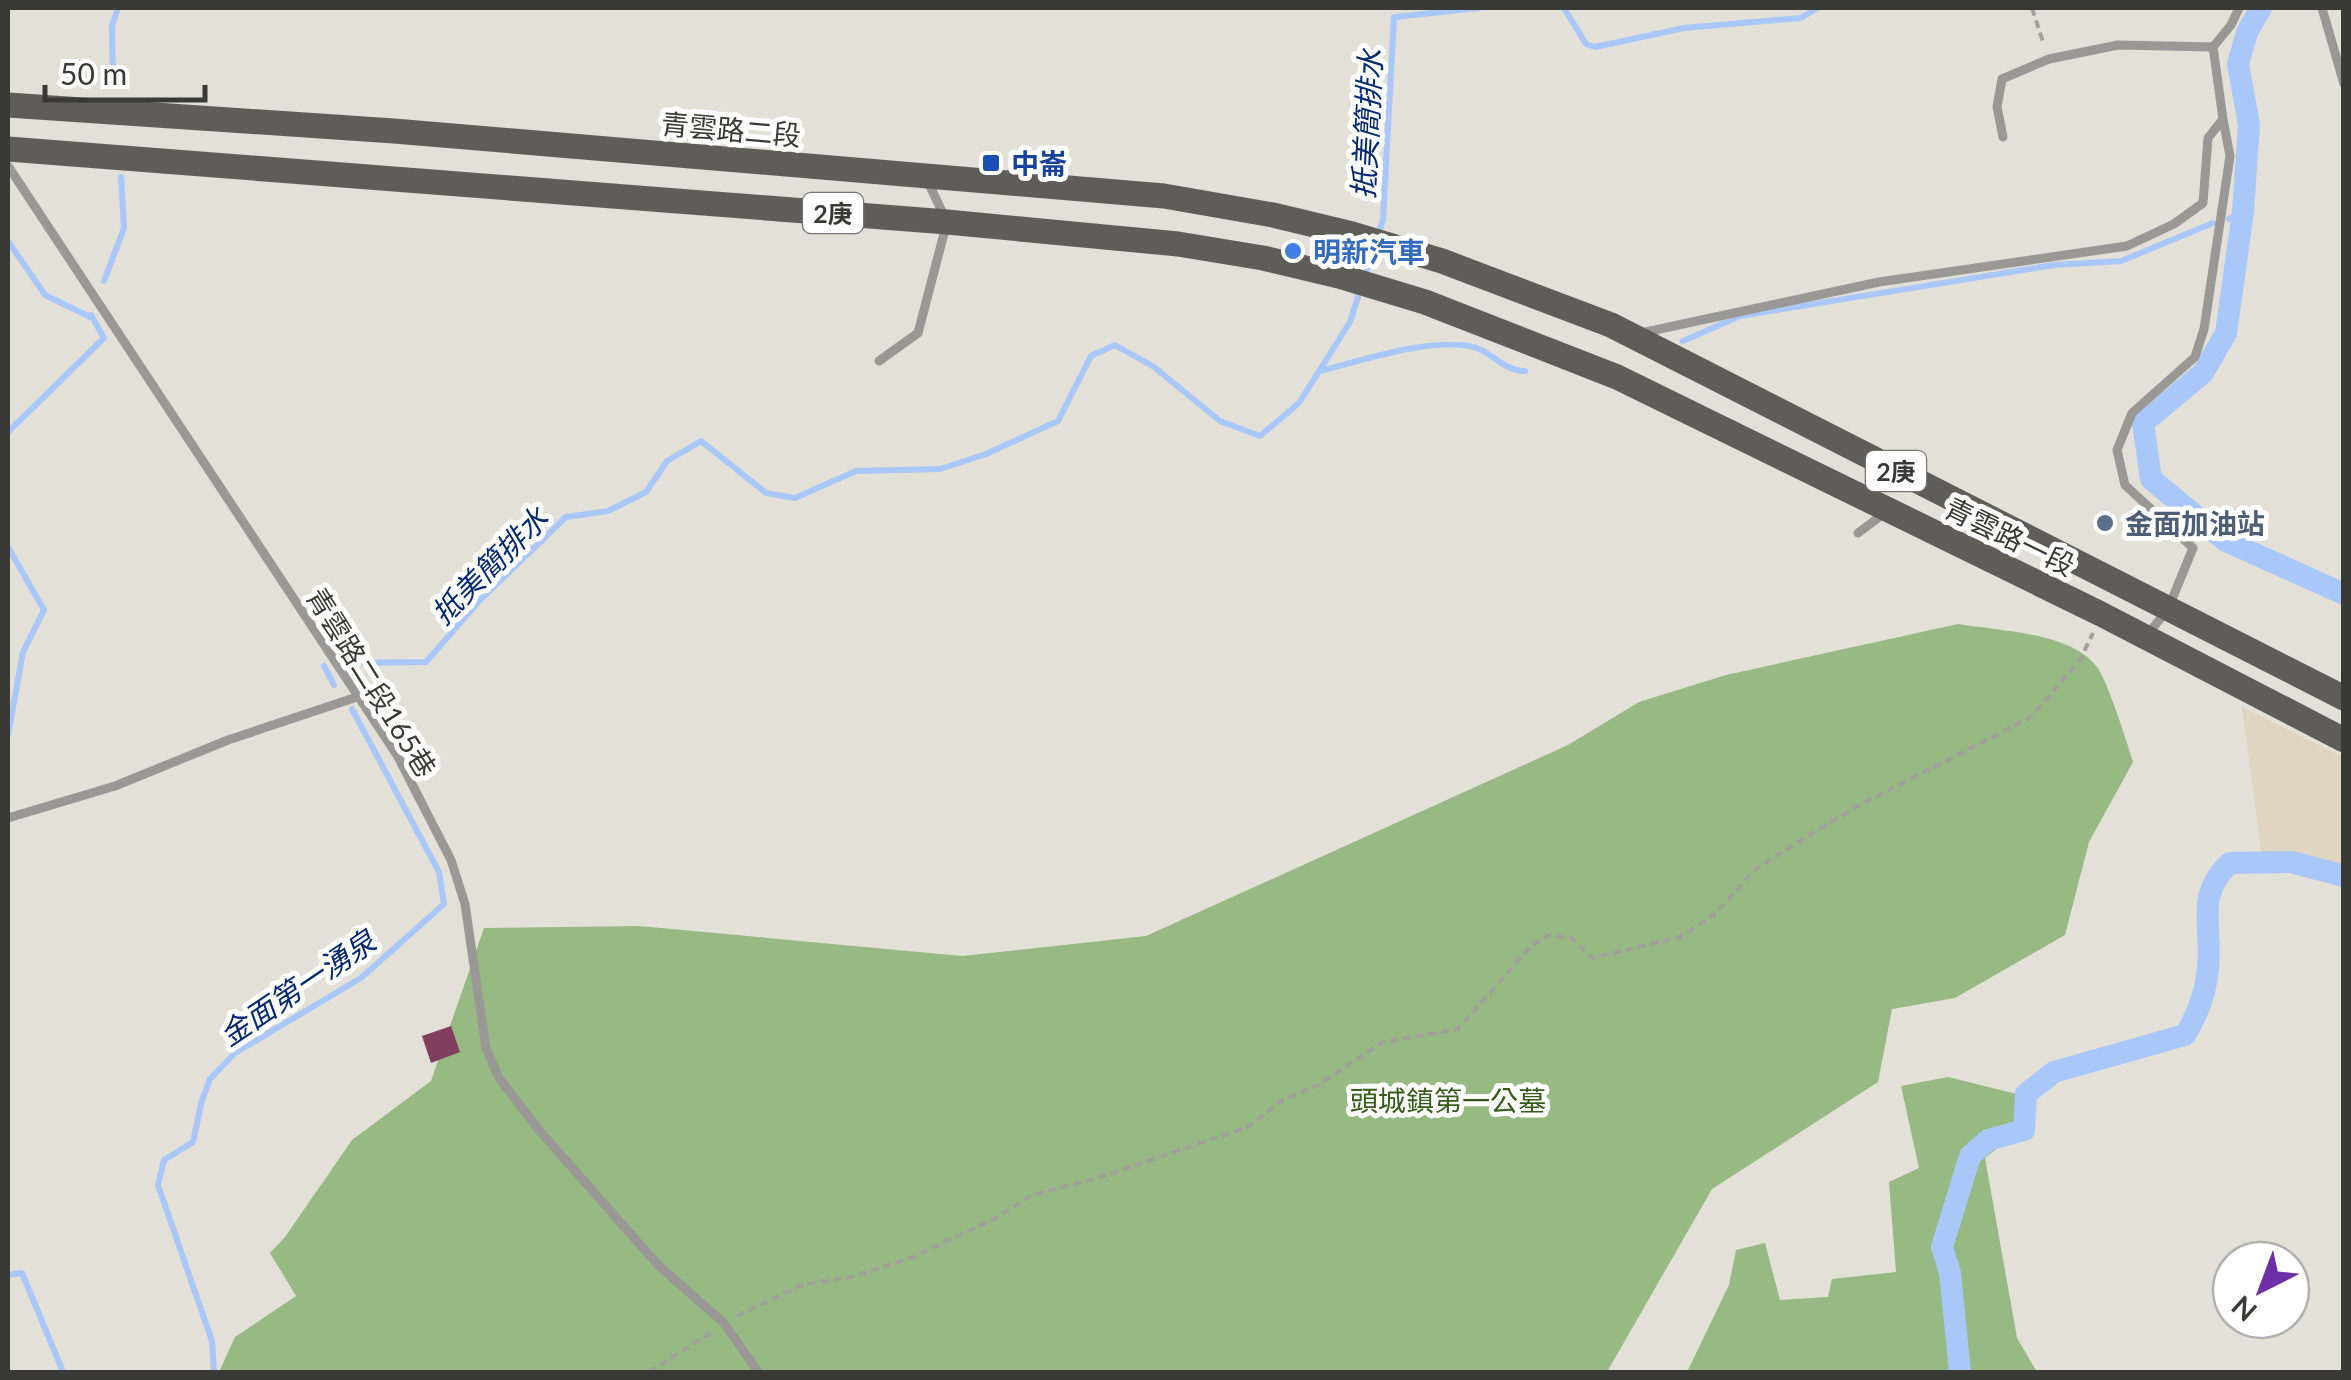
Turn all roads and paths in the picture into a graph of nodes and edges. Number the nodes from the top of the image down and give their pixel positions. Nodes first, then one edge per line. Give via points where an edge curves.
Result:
1 (2032, 8) edge
2 (2239, 8) edge
3 (2322, 8) edge
4 (2212, 47) junction
5 (2049, 59) junction
6 (2344, 84) edge
7 (8, 105) edge
8 (2223, 119) junction
9 (2003, 137) dead end
10 (8, 149) edge
11 (8, 166) edge
12 (924, 175) junction
13 (947, 222) junction
14 (1442, 262) joint
15 (1630, 335) junction
16 (879, 361) dead end
17 (1888, 510) junction
18 (1858, 533) dead end
19 (2168, 610) junction
20 (2101, 614) junction
21 (2146, 637) junction
22 (357, 697) junction
23 (2344, 698) edge
24 (2344, 740) edge
25 (8, 818) edge
26 (724, 1324) junction
27 (649, 1372) edge
28 (758, 1372) edge

1 - 5 path
2 - 4 lane
3 - 6 lane
4 - 5 lane via 2118,45
4 - 8 lane
5 - 9 lane via 2002,79 1997,107
7 - 12 main road, 青雲路二段 / 2庚
8 - 15 lane via 2208,138 2203,203 2127,246 1879,282
8 - 19 lane via 2230,156 2204,328 2195,356 2132,413 2117,450 2125,485 2193,548
10 - 13 main road, 2庚
11 - 22 lane, 青雲路二段165巷
12 - 13 lane
12 - 14 main road, 青雲路二段 / 2庚 via 1164,196 1352,234
13 - 16 lane via 918,333
13 - 17 main road, 青雲路一段 / 2庚 via 1264,258 1425,302 1617,377
14 - 15 main road, 青雲路一段 / 2庚
15 - 19 main road, 青雲路一段 / 2庚
17 - 18 lane
17 - 20 main road, 青雲路一段 / 2庚
19 - 21 lane
19 - 23 main road, 青雲路一段 / 2庚
20 - 21 main road, 青雲路一段 / 2庚
20 - 26 path via 2080,660 2031,717 1793,845 1680,937 1593,958 1571,938 1549,935 1531,946 1458,1029 1383,1042 1248,1127 1032,1195 913,1257 802,1285
21 - 24 main road, 青雲路一段 / 2庚
22 - 25 lane via 116,786
22 - 26 lane, 青雲路二段165巷 via 397,754 450,860 465,904 486,1048 500,1078 658,1265
26 - 27 path
26 - 28 lane, 青雲路二段165巷

